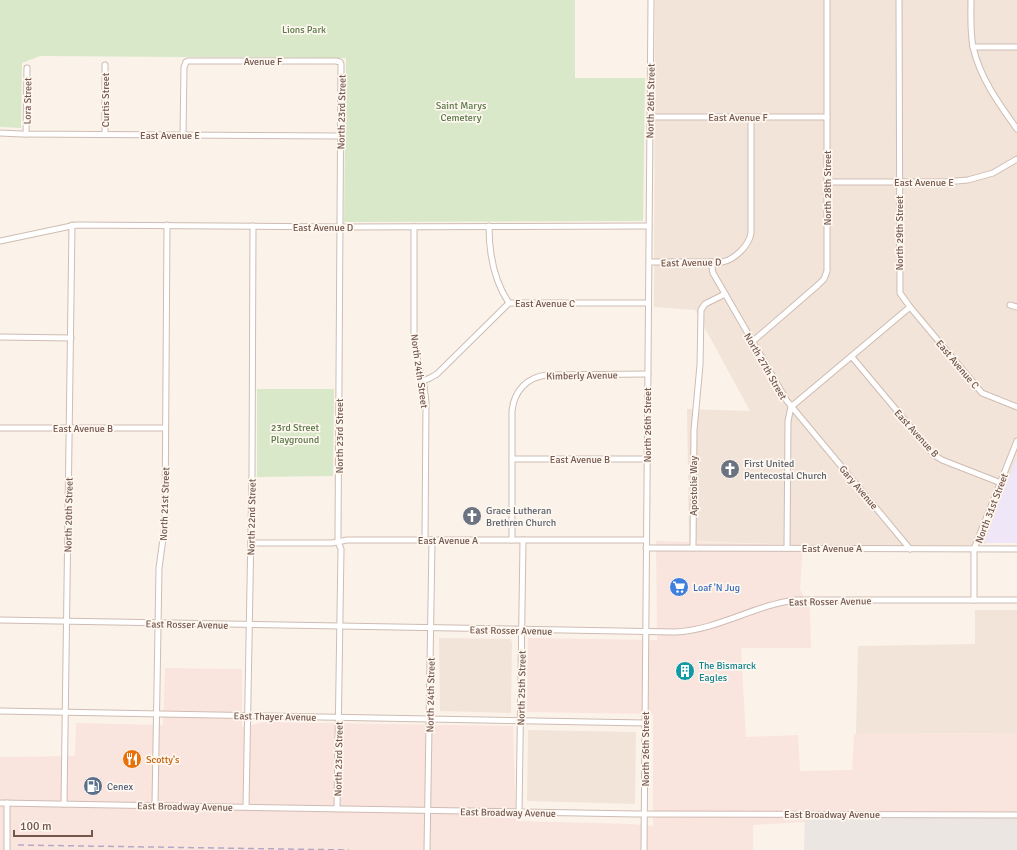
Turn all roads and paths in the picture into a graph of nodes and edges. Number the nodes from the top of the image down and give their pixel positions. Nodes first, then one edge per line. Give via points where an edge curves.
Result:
1 (651, 0) edge
2 (827, 0) edge
3 (899, 0) edge
4 (971, 0) edge
5 (973, 47) junction
6 (1017, 47) edge
7 (340, 62) joint
8 (105, 65) dead end
9 (27, 68) dead end
10 (650, 117) junction
11 (751, 117) junction
12 (827, 117) junction
13 (1017, 129) edge
14 (0, 133) edge
15 (26, 134) junction
16 (105, 134) junction
17 (183, 135) junction
18 (341, 136) junction
19 (1017, 160) edge
20 (827, 182) junction
21 (899, 182) junction
22 (72, 225) junction
23 (167, 225) junction
24 (253, 226) junction
25 (489, 226) junction
26 (649, 226) junction
27 (340, 227) junction
28 (414, 227) junction
29 (0, 241) edge
30 (649, 262) junction
31 (711, 262) junction
32 (725, 294) junction
33 (509, 303) junction
34 (648, 303) junction
35 (1010, 305) dead end
36 (910, 307) junction
37 (1017, 307) edge
38 (0, 337) edge
39 (70, 338) junction
40 (752, 342) junction
41 (852, 357) junction
42 (648, 374) junction
43 (423, 381) junction
44 (1017, 407) edge
45 (791, 408) junction
46 (0, 428) edge
47 (70, 428) junction
48 (165, 428) junction
49 (1017, 441) edge
50 (512, 459) junction
51 (647, 459) junction
52 (1001, 483) junction
53 (425, 540) junction
54 (432, 540) junction
55 (512, 540) junction
56 (523, 540) junction
57 (646, 540) junction
58 (338, 542) junction
59 (251, 543) junction
60 (646, 548) junction
61 (693, 548) junction
62 (787, 548) junction
63 (910, 548) junction
64 (974, 549) junction
65 (1017, 549) edge
66 (974, 600) junction
67 (1017, 600) edge
68 (0, 620) edge
69 (67, 621) junction
70 (158, 623) junction
71 (248, 625) junction
72 (340, 626) junction
73 (431, 628) junction
74 (522, 630) junction
75 (646, 633) junction
76 (0, 711) edge
77 (66, 712) junction
78 (156, 714) junction
79 (248, 715) junction
80 (339, 718) junction
81 (429, 719) junction
82 (520, 721) junction
83 (645, 723) junction
84 (0, 803) edge
85 (7, 803) junction
86 (64, 804) junction
87 (155, 805) junction
88 (246, 807) junction
89 (337, 809) junction
90 (428, 810) junction
91 (519, 812) junction
92 (645, 814) junction
93 (1017, 815) edge
94 (7, 850) edge
95 (427, 850) edge
96 (644, 850) edge

1 - 10 street, North 26th Street
2 - 12 street, North 28th Street
3 - 21 street, North 29th Street
4 - 5 street
5 - 6 street
5 - 13 street via 985,80
7 - 17 street, Avenue F via 186,62
7 - 18 street, North 23rd Street
8 - 16 street, Curtis Street
9 - 15 street, Lora Street
10 - 11 street, East Avenue F
10 - 26 street, North 26th Street
11 - 12 street, East Avenue F
11 - 31 street, East Avenue D via 751,233 743,248 730,259
12 - 20 street, North 28th Street
14 - 15 street, East Avenue E
15 - 16 street, East Avenue E
16 - 17 street, East Avenue E
17 - 18 street, East Avenue E
18 - 27 street, North 23rd Street
19 - 21 street, East Avenue E via 993,173 968,180
20 - 21 street, East Avenue E
20 - 40 street, North 28th Street via 827,266 824,278
21 - 36 street, North 29th Street via 899,288
22 - 23 street, East Avenue D
22 - 29 street, East Avenue D
22 - 39 street, North 20th Street
23 - 24 street, East Avenue D
23 - 48 street, North 21st Street
24 - 27 street, East Avenue D
24 - 59 street, North 22nd Street
25 - 26 street, East Avenue D
25 - 28 street, East Avenue D
25 - 33 street via 491,259 497,279
26 - 30 street, North 26th Street
27 - 28 street, East Avenue D
27 - 58 street, North 23rd Street
28 - 43 street, North 24th Street via 414,342
30 - 31 street, East Avenue D
30 - 34 street, North 26th Street
31 - 32 street, North 27th Street via 713,273
32 - 40 street, North 27th Street
32 - 61 street, Apostolie Way via 702,307 694,424
33 - 34 street, East Avenue C
33 - 43 street, East Avenue C via 437,374
34 - 42 street, North 26th Street
35 - 37 street
36 - 41 street
36 - 44 street, East Avenue C via 982,393
38 - 39 street
39 - 47 street, North 20th Street
40 - 45 street, North 27th Street
41 - 45 street
41 - 52 street, East Avenue B via 934,455
42 - 50 street, Kimberly Avenue via 547,375 529,381 520,389 513,406
42 - 51 street, North 26th Street
43 - 53 street, North 24th Street via 426,402
45 - 62 street, North 27th Street via 788,421
45 - 63 street, Gary Avenue
46 - 47 street, East Avenue B
47 - 48 street, East Avenue B
47 - 69 street, North 20th Street
48 - 70 street, North 21st Street via 165,524 159,568
49 - 52 street, North 31st Street
50 - 51 street, East Avenue B
50 - 55 street
51 - 57 street, North 26th Street
52 - 64 street, North 31st Street
53 - 54 street, East Avenue A
53 - 58 street, East Avenue A
54 - 55 street, East Avenue A
54 - 73 street, North 24th Street
55 - 56 street, East Avenue A
56 - 57 street, East Avenue A
56 - 74 street, North 25th Street
57 - 60 street, North 26th Street
58 - 59 street, East Avenue A
58 - 72 street, North 23rd Street via 341,549
59 - 71 street, North 22nd Street
60 - 61 street, East Avenue A
60 - 75 street, North 26th Street
61 - 62 street, East Avenue A
62 - 63 street, East Avenue A
63 - 64 street, East Avenue A
64 - 65 street, East Avenue A
64 - 66 street, North 31st Street
66 - 67 street, East Rosser Avenue
66 - 75 street, East Rosser Avenue via 796,600 765,606 698,630
68 - 69 street, East Rosser Avenue
69 - 70 street, East Rosser Avenue
69 - 77 street, North 20th Street
70 - 71 street, East Rosser Avenue
70 - 78 street, North 21st Street
71 - 72 street, East Rosser Avenue
71 - 79 street, North 22nd Street
72 - 73 street, East Rosser Avenue
72 - 80 street, North 23rd Street
73 - 74 street, East Rosser Avenue
73 - 81 street, North 24th Street
74 - 75 street, East Rosser Avenue
74 - 82 street, North 25th Street
75 - 83 street, North 26th Street
76 - 77 street, East Thayer Avenue
77 - 78 street, East Thayer Avenue
77 - 86 street, North 20th Street
78 - 79 street, East Thayer Avenue
78 - 87 street, North 21st Street
79 - 80 street, East Thayer Avenue
79 - 88 street, North 22nd Street
80 - 81 street, East Thayer Avenue
80 - 89 street, North 23rd Street
81 - 82 street, East Thayer Avenue
81 - 90 street, North 24th Street
82 - 83 street, East Thayer Avenue
82 - 91 street, North 25th Street
83 - 92 street, North 26th Street
84 - 85 street, East Broadway Avenue
85 - 86 street, East Broadway Avenue
85 - 94 street
86 - 87 street, East Broadway Avenue
87 - 88 street, East Broadway Avenue
88 - 89 street, East Broadway Avenue
89 - 90 street, East Broadway Avenue
90 - 91 street, East Broadway Avenue
90 - 95 street, North 24th Street
91 - 92 street, East Broadway Avenue
92 - 93 street, East Broadway Avenue
92 - 96 street, North 26th Street

